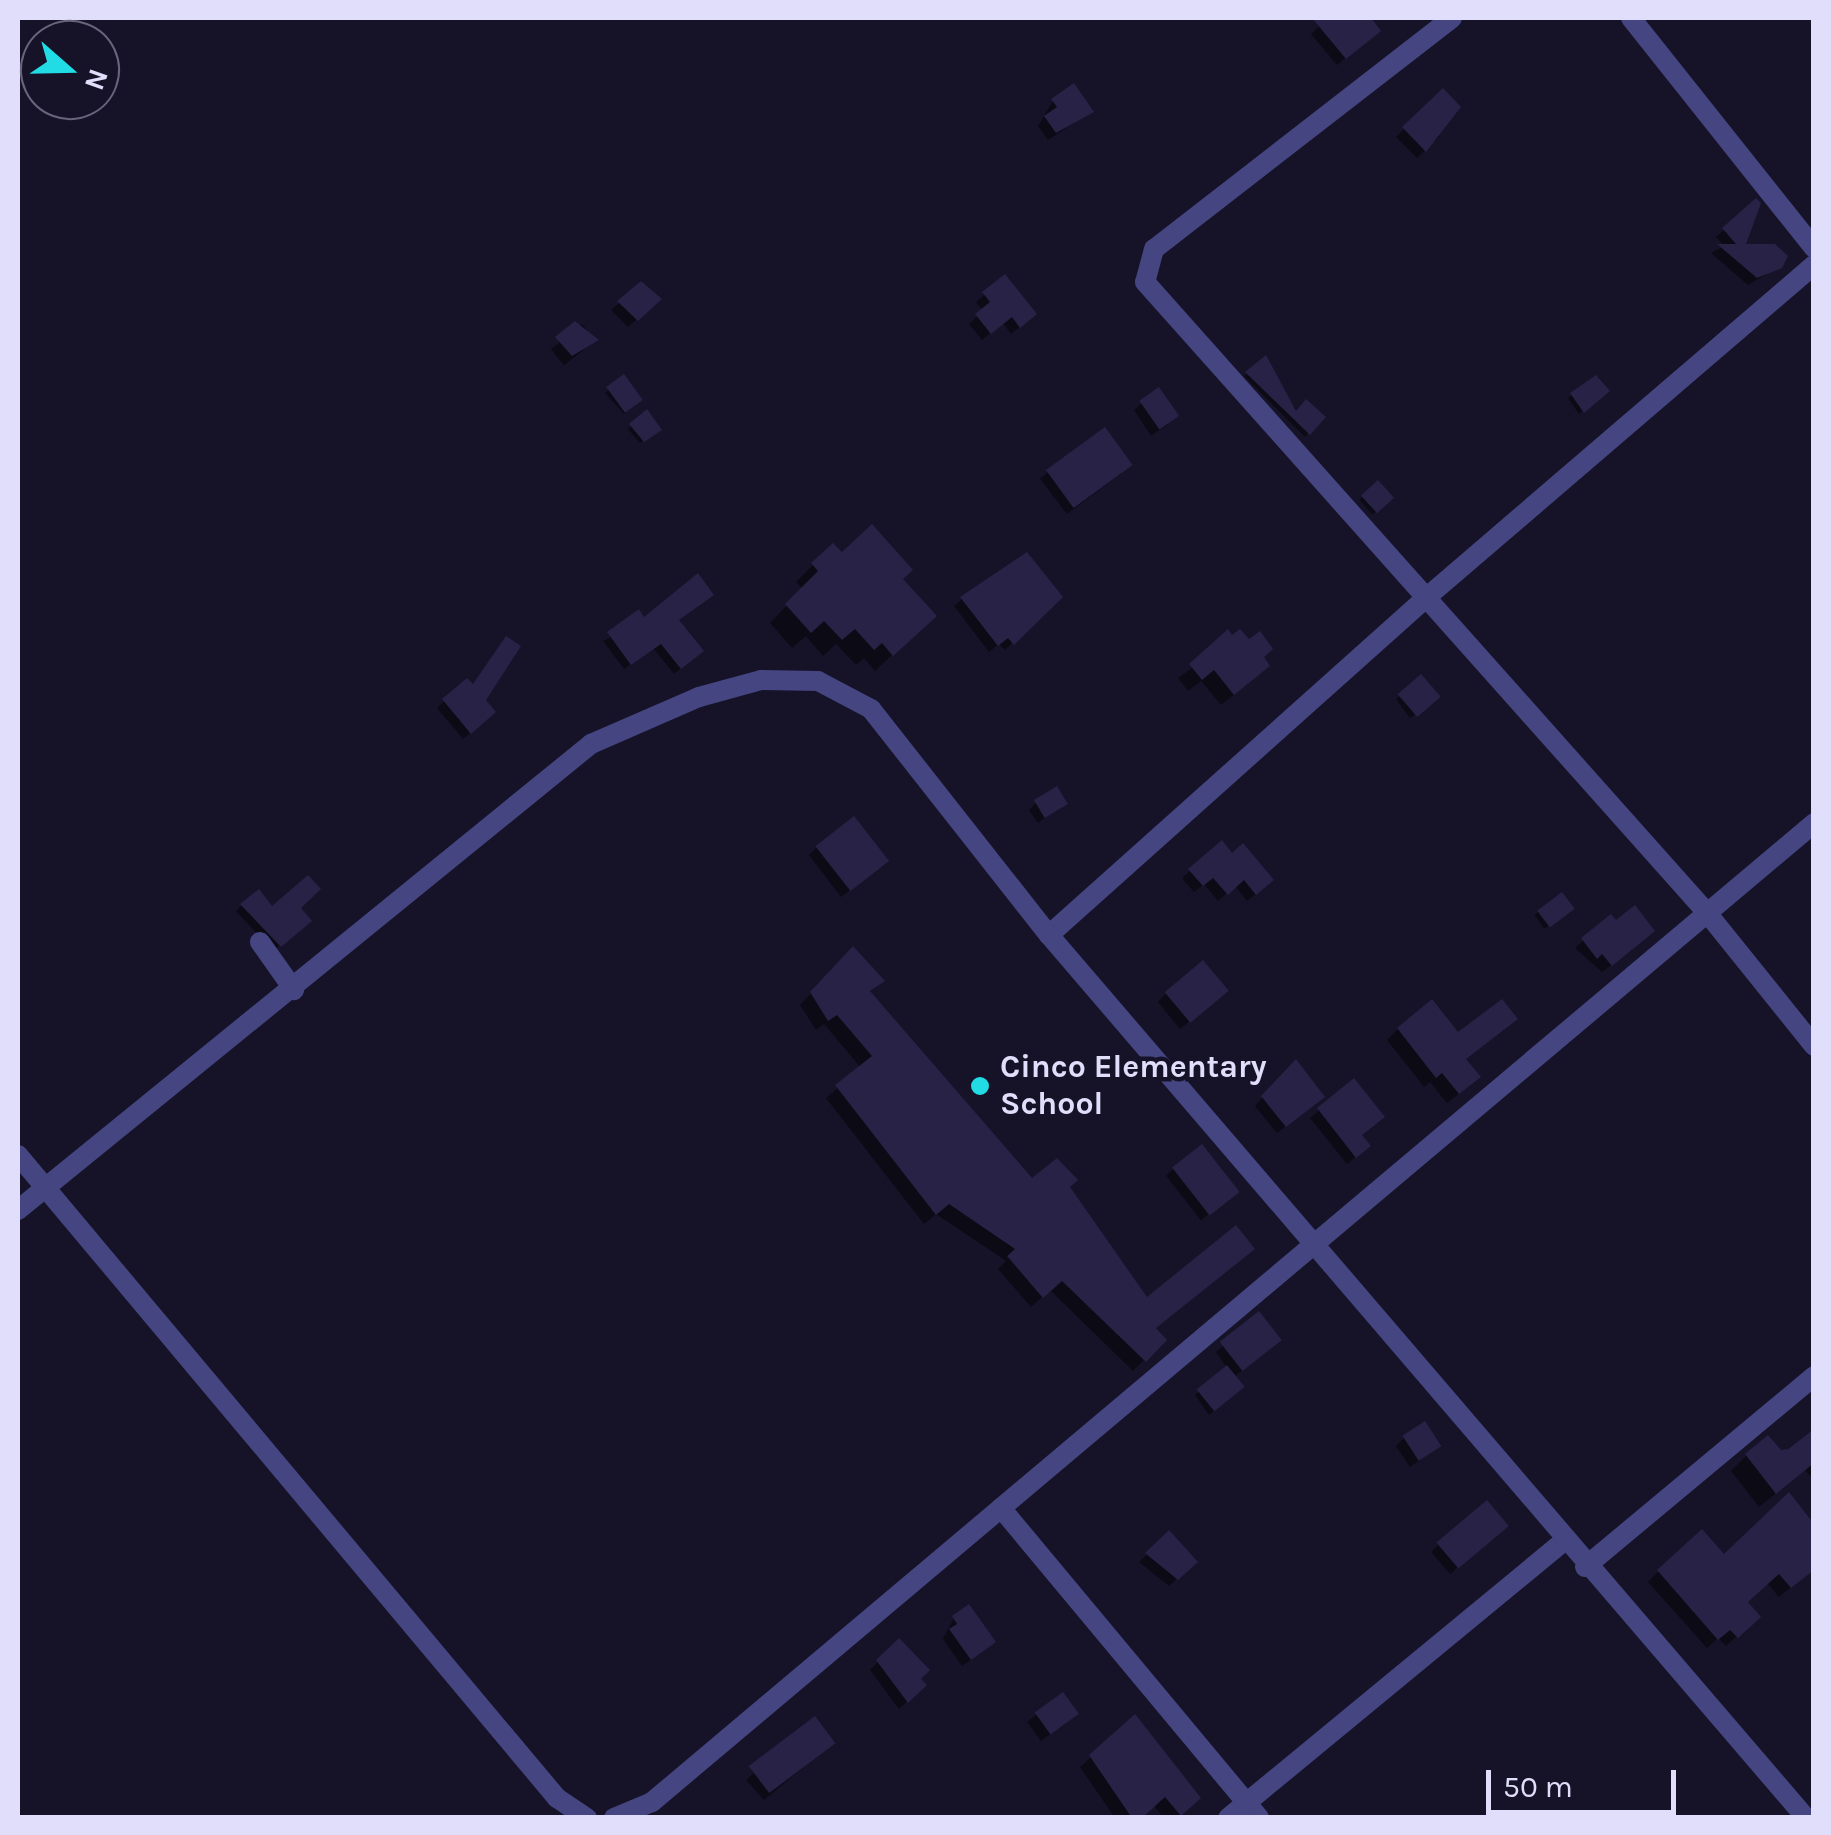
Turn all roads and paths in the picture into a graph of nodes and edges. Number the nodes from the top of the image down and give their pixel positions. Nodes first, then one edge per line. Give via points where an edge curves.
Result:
1 (1452, 18) edge
2 (1630, 18) edge
3 (1814, 248) edge
4 (1814, 265) edge
5 (1427, 597) junction
6 (1814, 823) edge
7 (1708, 914) junction
8 (1049, 935) junction
9 (260, 942) dead end
10 (294, 990) junction
11 (1814, 1046) edge
12 (18, 1155) edge
13 (44, 1188) junction
14 (18, 1210) edge
15 (1312, 1242) junction
16 (1814, 1376) edge
17 (1001, 1508) junction
18 (1564, 1541) junction
19 (1585, 1567) junction
20 (1253, 1810) edge
21 (1807, 1815) edge
22 (587, 1818) edge
23 (614, 1818) edge
24 (1228, 1818) edge

1 - 5 street via 1154,249 1144,272 1145,282 1226,378
2 - 3 street
4 - 5 street
5 - 7 street
5 - 8 street
6 - 7 street
7 - 11 street
7 - 15 street
8 - 10 street via 870,709 818,681 761,680 699,697 591,744
8 - 15 street
9 - 10 street
10 - 13 street
12 - 13 street
13 - 14 street
13 - 22 street via 557,1798
15 - 17 street
15 - 18 street
16 - 19 street
17 - 20 street
17 - 23 street via 652,1802
18 - 19 street
18 - 20 street
19 - 21 street
20 - 24 street

